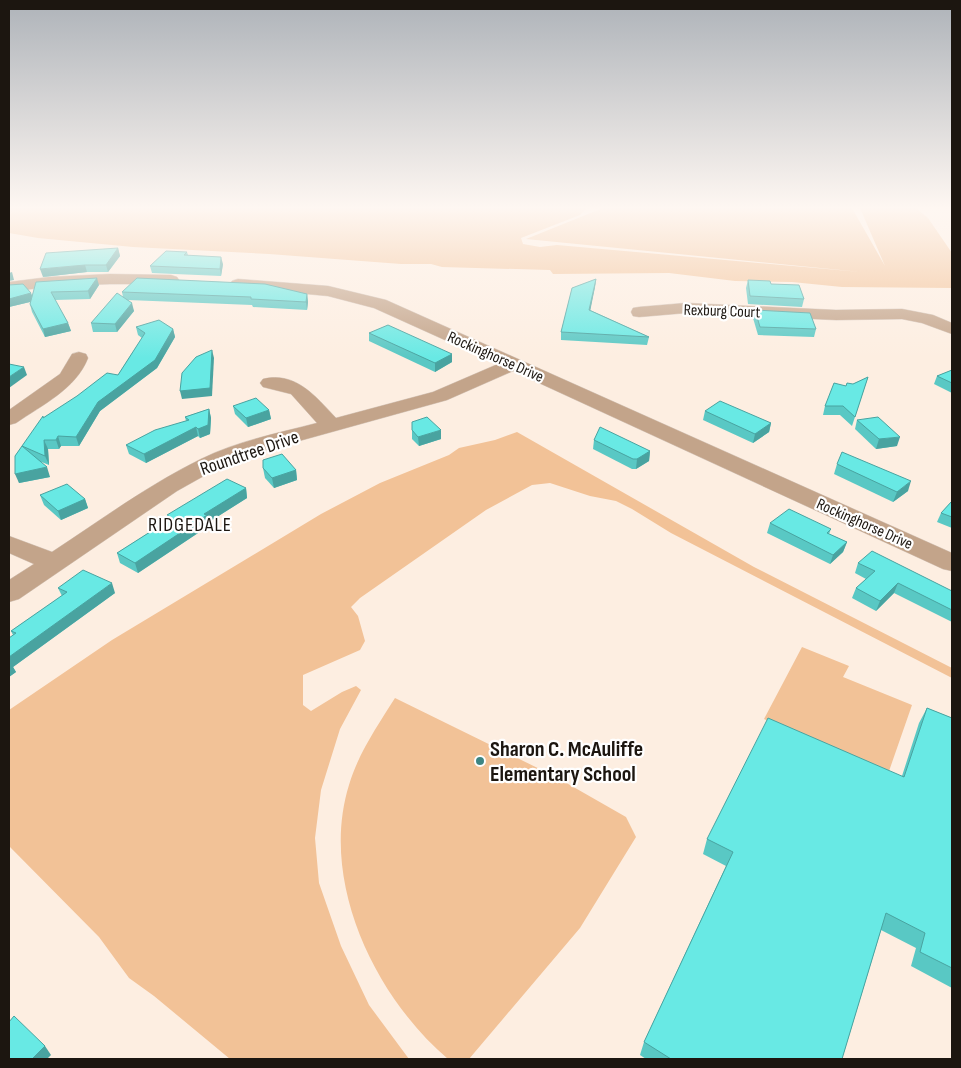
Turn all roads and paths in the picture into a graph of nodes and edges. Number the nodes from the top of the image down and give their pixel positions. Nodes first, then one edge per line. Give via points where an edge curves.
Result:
1 (191, 281) edge
2 (220, 283) edge
3 (9, 287) edge
4 (639, 312) dead end
5 (952, 329) edge
6 (79, 358) dead end
7 (514, 364) junction
8 (270, 383) dead end
9 (9, 419) edge
10 (331, 425) junction
11 (9, 544) edge
12 (54, 563) junction
13 (952, 563) edge
14 (9, 593) edge

1 - 3 street via 97,278
2 - 7 street, Rockinghorse Drive via 311,288 358,297
4 - 5 street, Rexburg Court via 692,308 836,315 895,314 922,318
6 - 9 street via 67,378
7 - 10 street, Roundtree Drive via 440,396
7 - 13 street, Rockinghorse Drive
8 - 10 street via 298,390
10 - 12 street, Roundtree Drive via 255,446 210,463 169,486
11 - 12 street
12 - 14 street, Roundtree Drive

